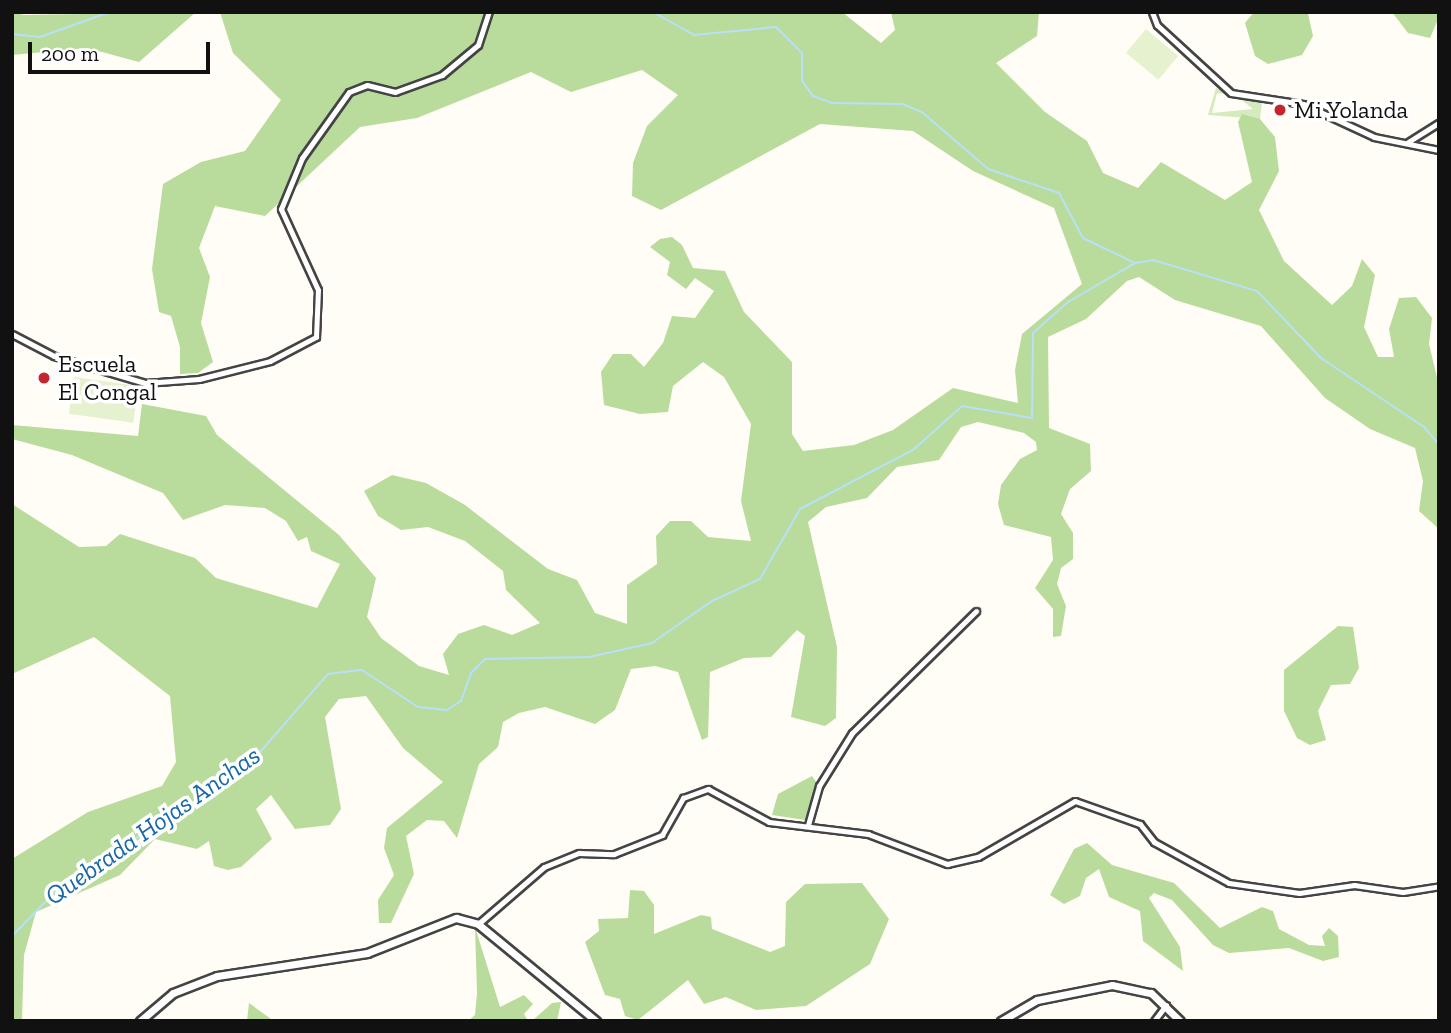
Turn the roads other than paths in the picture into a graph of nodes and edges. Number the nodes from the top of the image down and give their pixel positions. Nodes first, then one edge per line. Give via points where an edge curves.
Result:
1 (489, 12) edge
2 (1152, 12) edge
3 (1439, 123) edge
4 (1408, 142) junction
5 (1439, 150) edge
6 (12, 334) edge
7 (976, 611) dead end
8 (808, 825) junction
9 (1439, 886) edge
10 (478, 924) junction
11 (1166, 1005) junction
12 (140, 1021) edge
13 (596, 1021) edge
14 (1000, 1021) edge
15 (1154, 1021) edge
16 (1180, 1021) edge

1 - 6 street via 478,45 442,75 395,92 367,85 349,92 302,158 281,209 318,290 316,337 270,361 199,379 145,383 54,356
2 - 4 street via 1157,25 1231,93 1303,104 1374,138
3 - 4 street
4 - 5 street
7 - 8 street via 852,733 819,786
8 - 9 street via 868,834 917,856 957,864 1075,801 1140,824 1154,842 1223,882 1299,893 1354,885 1403,892
8 - 10 street via 769,822 715,790 694,792 662,835 614,854 579,853 544,867
10 - 12 street via 456,918 367,953 217,976 173,993
10 - 13 street
11 - 14 street via 1132,986 1112,985 1037,1000
11 - 15 street
11 - 16 street

